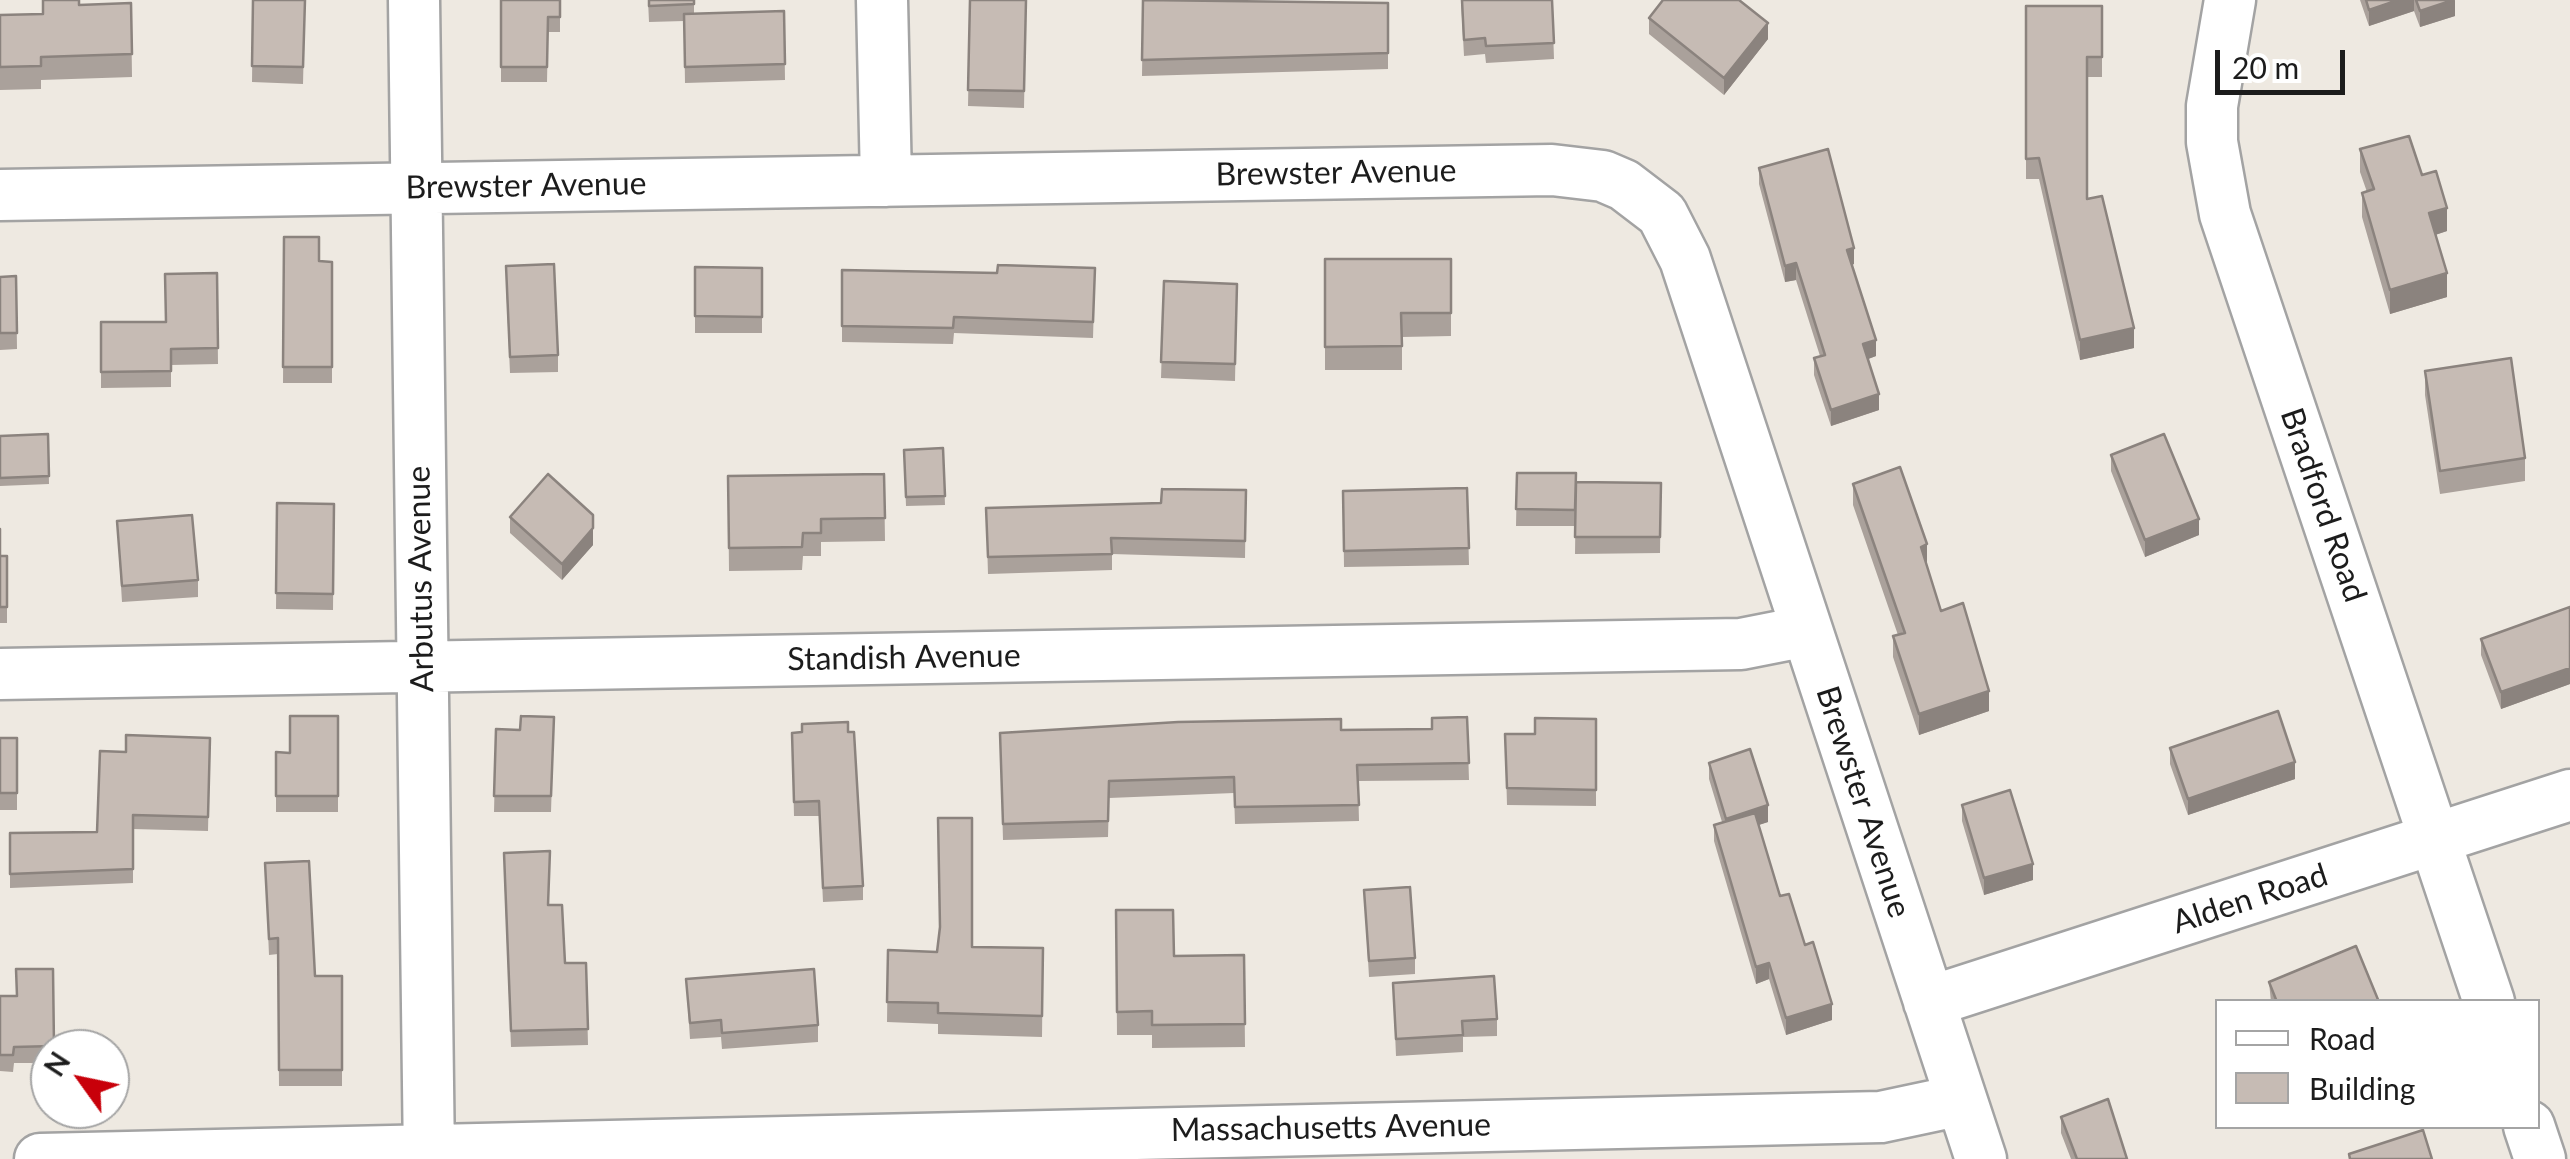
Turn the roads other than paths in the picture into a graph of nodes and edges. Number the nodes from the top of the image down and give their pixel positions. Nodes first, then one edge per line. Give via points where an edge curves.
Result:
1 (414, 0) edge
2 (882, 0) edge
3 (2230, 0) edge
4 (886, 180) junction
5 (416, 188) junction
6 (0, 194) edge
7 (1807, 631) junction
8 (423, 666) junction
9 (0, 674) edge
10 (2570, 795) edge
11 (2438, 839) junction
12 (2488, 999) edge
13 (1929, 1002) junction
14 (1961, 1100) junction
15 (2531, 1129) edge
16 (429, 1154) edge
17 (40, 1159) edge
18 (1981, 1159) edge
19 (2540, 1159) edge

1 - 5 street, Arbutus Avenue
2 - 4 street
3 - 11 street, Bradford Road via 2212,106 2225,214
4 - 5 street, Brewster Avenue
4 - 7 street, Brewster Avenue via 1552,170 1624,185 1662,214 1685,259
5 - 6 street, Brewster Avenue
5 - 8 street, Arbutus Avenue
7 - 8 street, Standish Avenue via 1741,644
7 - 13 street, Brewster Avenue
8 - 9 street, Standish Avenue
8 - 16 street, Arbutus Avenue
10 - 11 street, Alden Road
11 - 12 street, Bradford Road
11 - 13 street, Alden Road
13 - 14 street, Brewster Avenue
14 - 16 street, Massachusetts Avenue via 1881,1116
14 - 18 street, Brewster Avenue
15 - 19 street
16 - 17 street, Massachusetts Avenue

